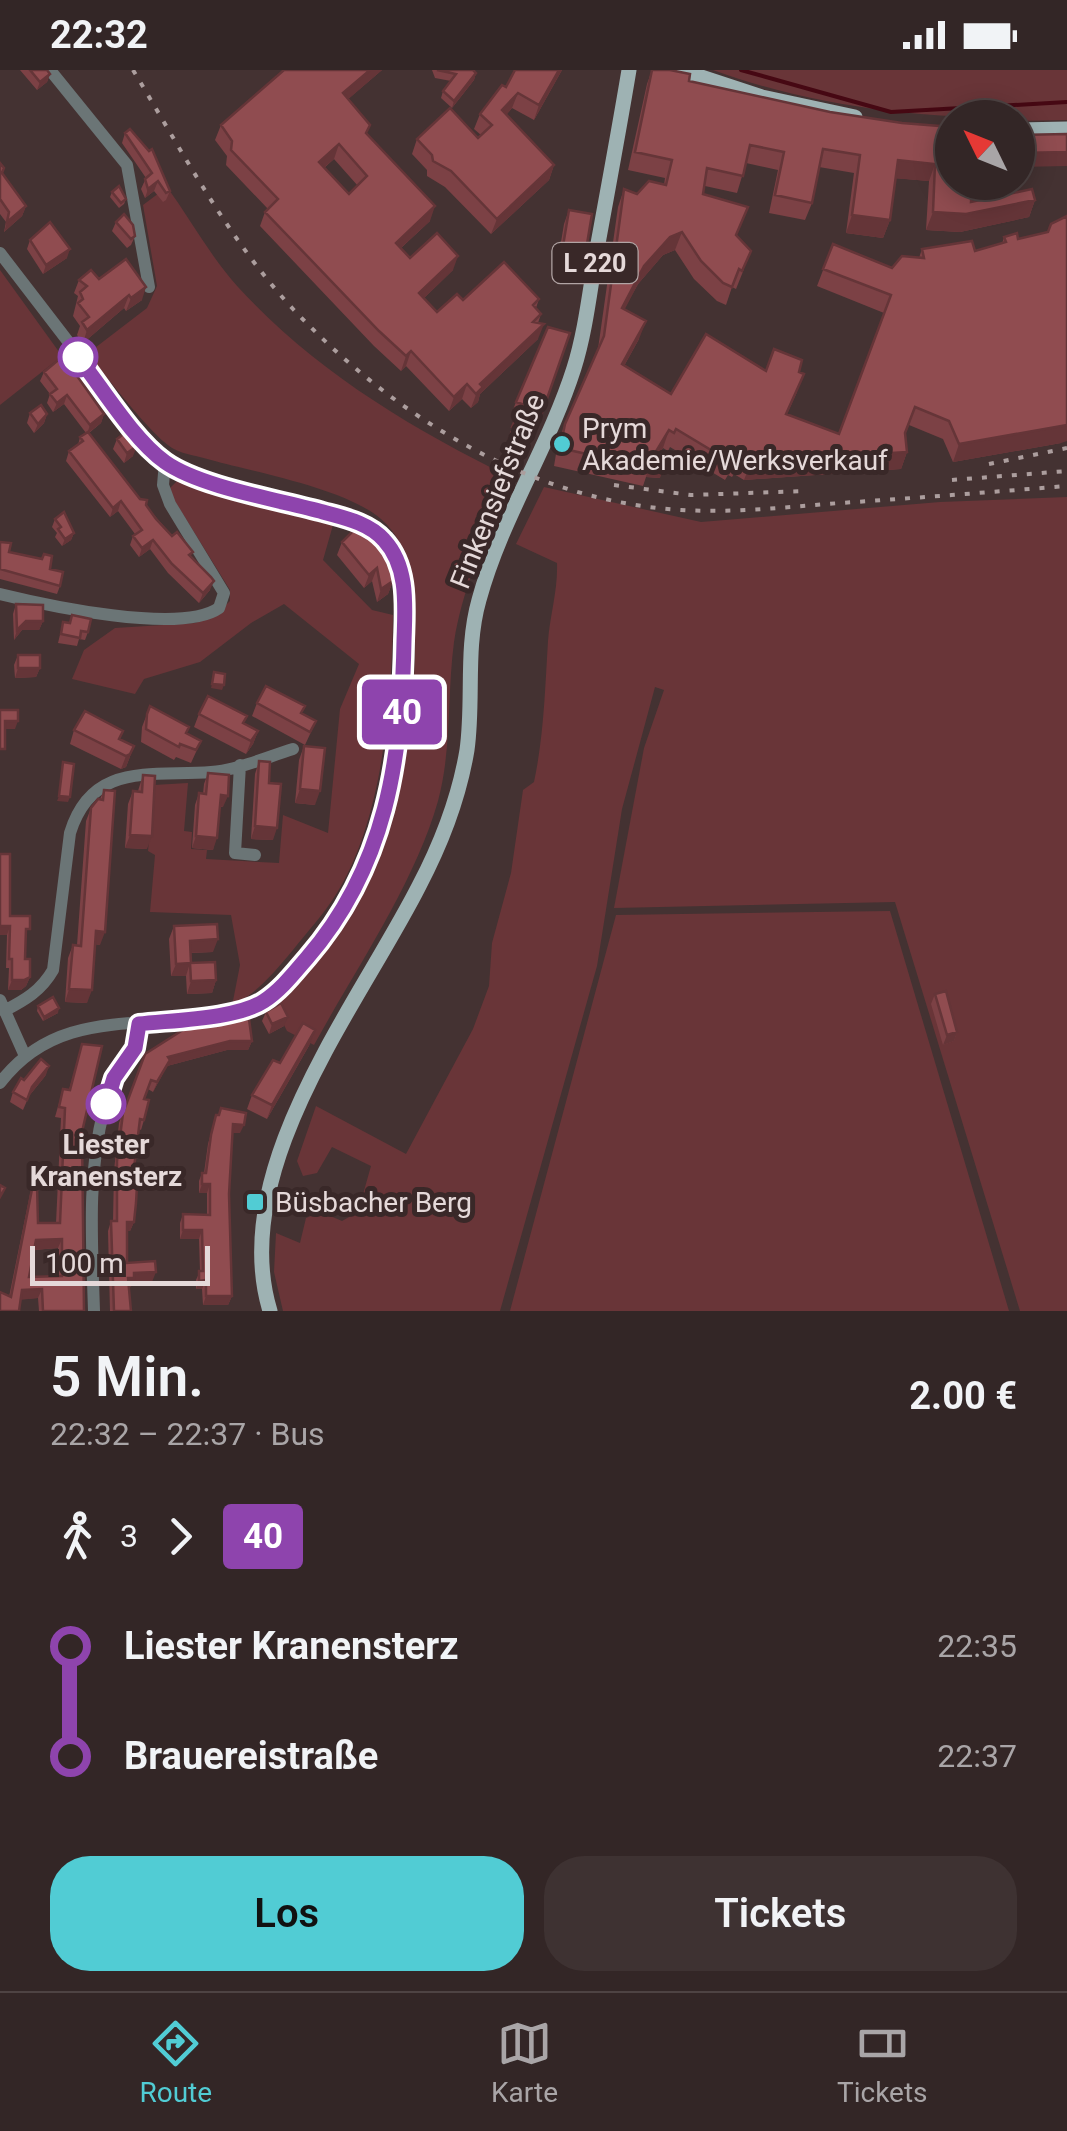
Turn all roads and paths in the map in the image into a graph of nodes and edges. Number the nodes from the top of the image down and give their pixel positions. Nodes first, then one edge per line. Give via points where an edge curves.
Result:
1 (50, 70) edge
2 (629, 70) edge
3 (680, 70) edge
4 (870, 120) edge
5 (1067, 128) edge
6 (1035, 129) edge
7 (0, 254) edge
8 (149, 288) edge
9 (165, 462) junction
10 (0, 594) edge
11 (293, 749) dead end
12 (240, 765) junction
13 (255, 855) dead end
14 (2, 1006) edge
15 (139, 1024) junction
16 (26, 1056) junction
17 (0, 1083) edge
18 (94, 1311) edge
19 (270, 1311) edge

1 - 8 street via 126,165
2 - 19 main road, Finkensiefstraße / L 220 via 577,356 473,624 467,749 452,811 419,886 322,1060 274,1172 262,1253
3 - 4 main road via 762,97
5 - 6 main road
7 - 9 street
9 - 10 street via 170,504 224,592 219,608 193,616 109,615
9 - 15 street via 358,522 385,541 404,588 402,711 394,776 370,855 348,904 320,943 281,987 250,1008
11 - 12 street
12 - 13 street via 234,852
12 - 14 street via 116,779 86,800 70,833 53,970 30,997
14 - 16 street
15 - 16 street via 80,1028
15 - 18 street via 135,1048 114,1078 96,1144
16 - 17 street

